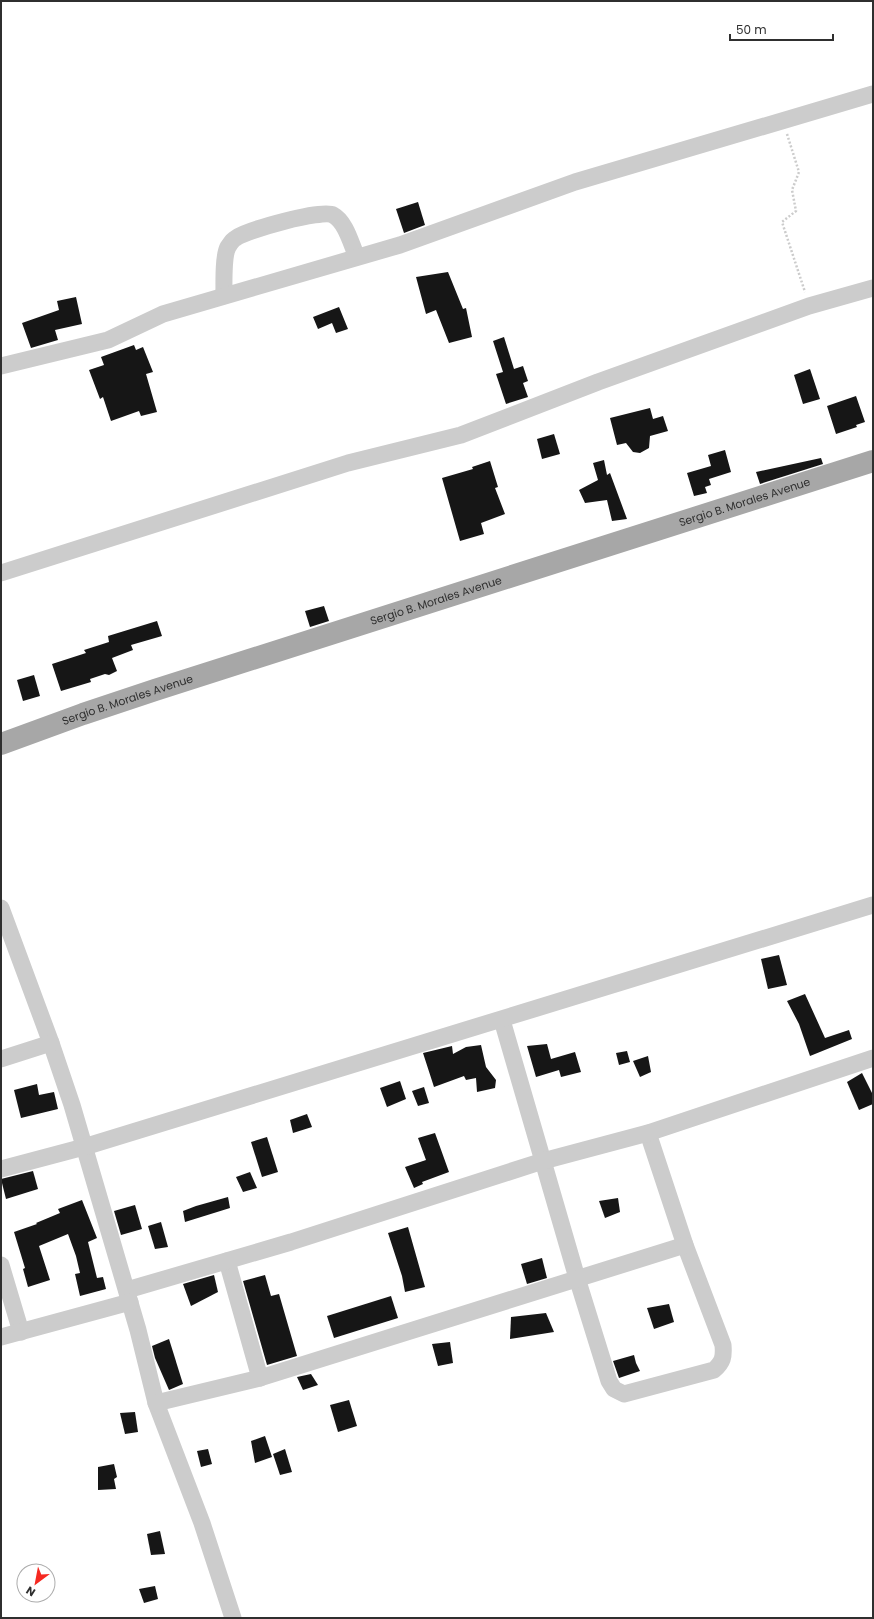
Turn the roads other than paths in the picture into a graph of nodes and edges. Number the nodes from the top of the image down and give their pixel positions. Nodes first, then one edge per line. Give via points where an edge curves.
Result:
1 (873, 94) edge
2 (357, 257) junction
3 (873, 288) edge
4 (224, 296) junction
5 (1, 366) edge
6 (873, 461) edge
7 (1, 573) edge
8 (1, 744) edge
9 (873, 905) edge
10 (1, 908) edge
11 (502, 1020) junction
12 (51, 1043) junction
13 (873, 1058) edge
14 (1, 1059) edge
15 (648, 1134) junction
16 (84, 1147) junction
17 (543, 1161) junction
18 (1, 1169) edge
19 (685, 1245) junction
20 (227, 1260) junction
21 (1, 1265) edge
22 (577, 1278) junction
23 (128, 1296) junction
24 (22, 1332) junction
25 (1, 1337) edge
26 (260, 1378) junction
27 (156, 1403) junction
28 (233, 1618) edge

1 - 2 street via 575,182
2 - 4 street
2 - 4 street via 340,221 328,213 261,228 236,237 227,249
3 - 7 street via 809,306 598,382 461,435 348,463
4 - 5 street via 163,314 108,340
6 - 8 main road, Sergio B. Morales Avenue via 176,683
9 - 11 street
10 - 12 street
11 - 16 street
11 - 17 street
12 - 14 street
12 - 16 street
13 - 15 street
15 - 17 street
15 - 19 street
16 - 18 street
16 - 23 street
17 - 20 street via 298,1240
17 - 22 street
19 - 22 street
19 - 22 street via 723,1345 724,1356 721,1364 714,1370 624,1394 619,1392 609,1381
20 - 23 street
20 - 26 street
21 - 24 street
22 - 26 street
23 - 24 street
23 - 27 street
24 - 25 street
26 - 27 street
27 - 28 street via 202,1523

